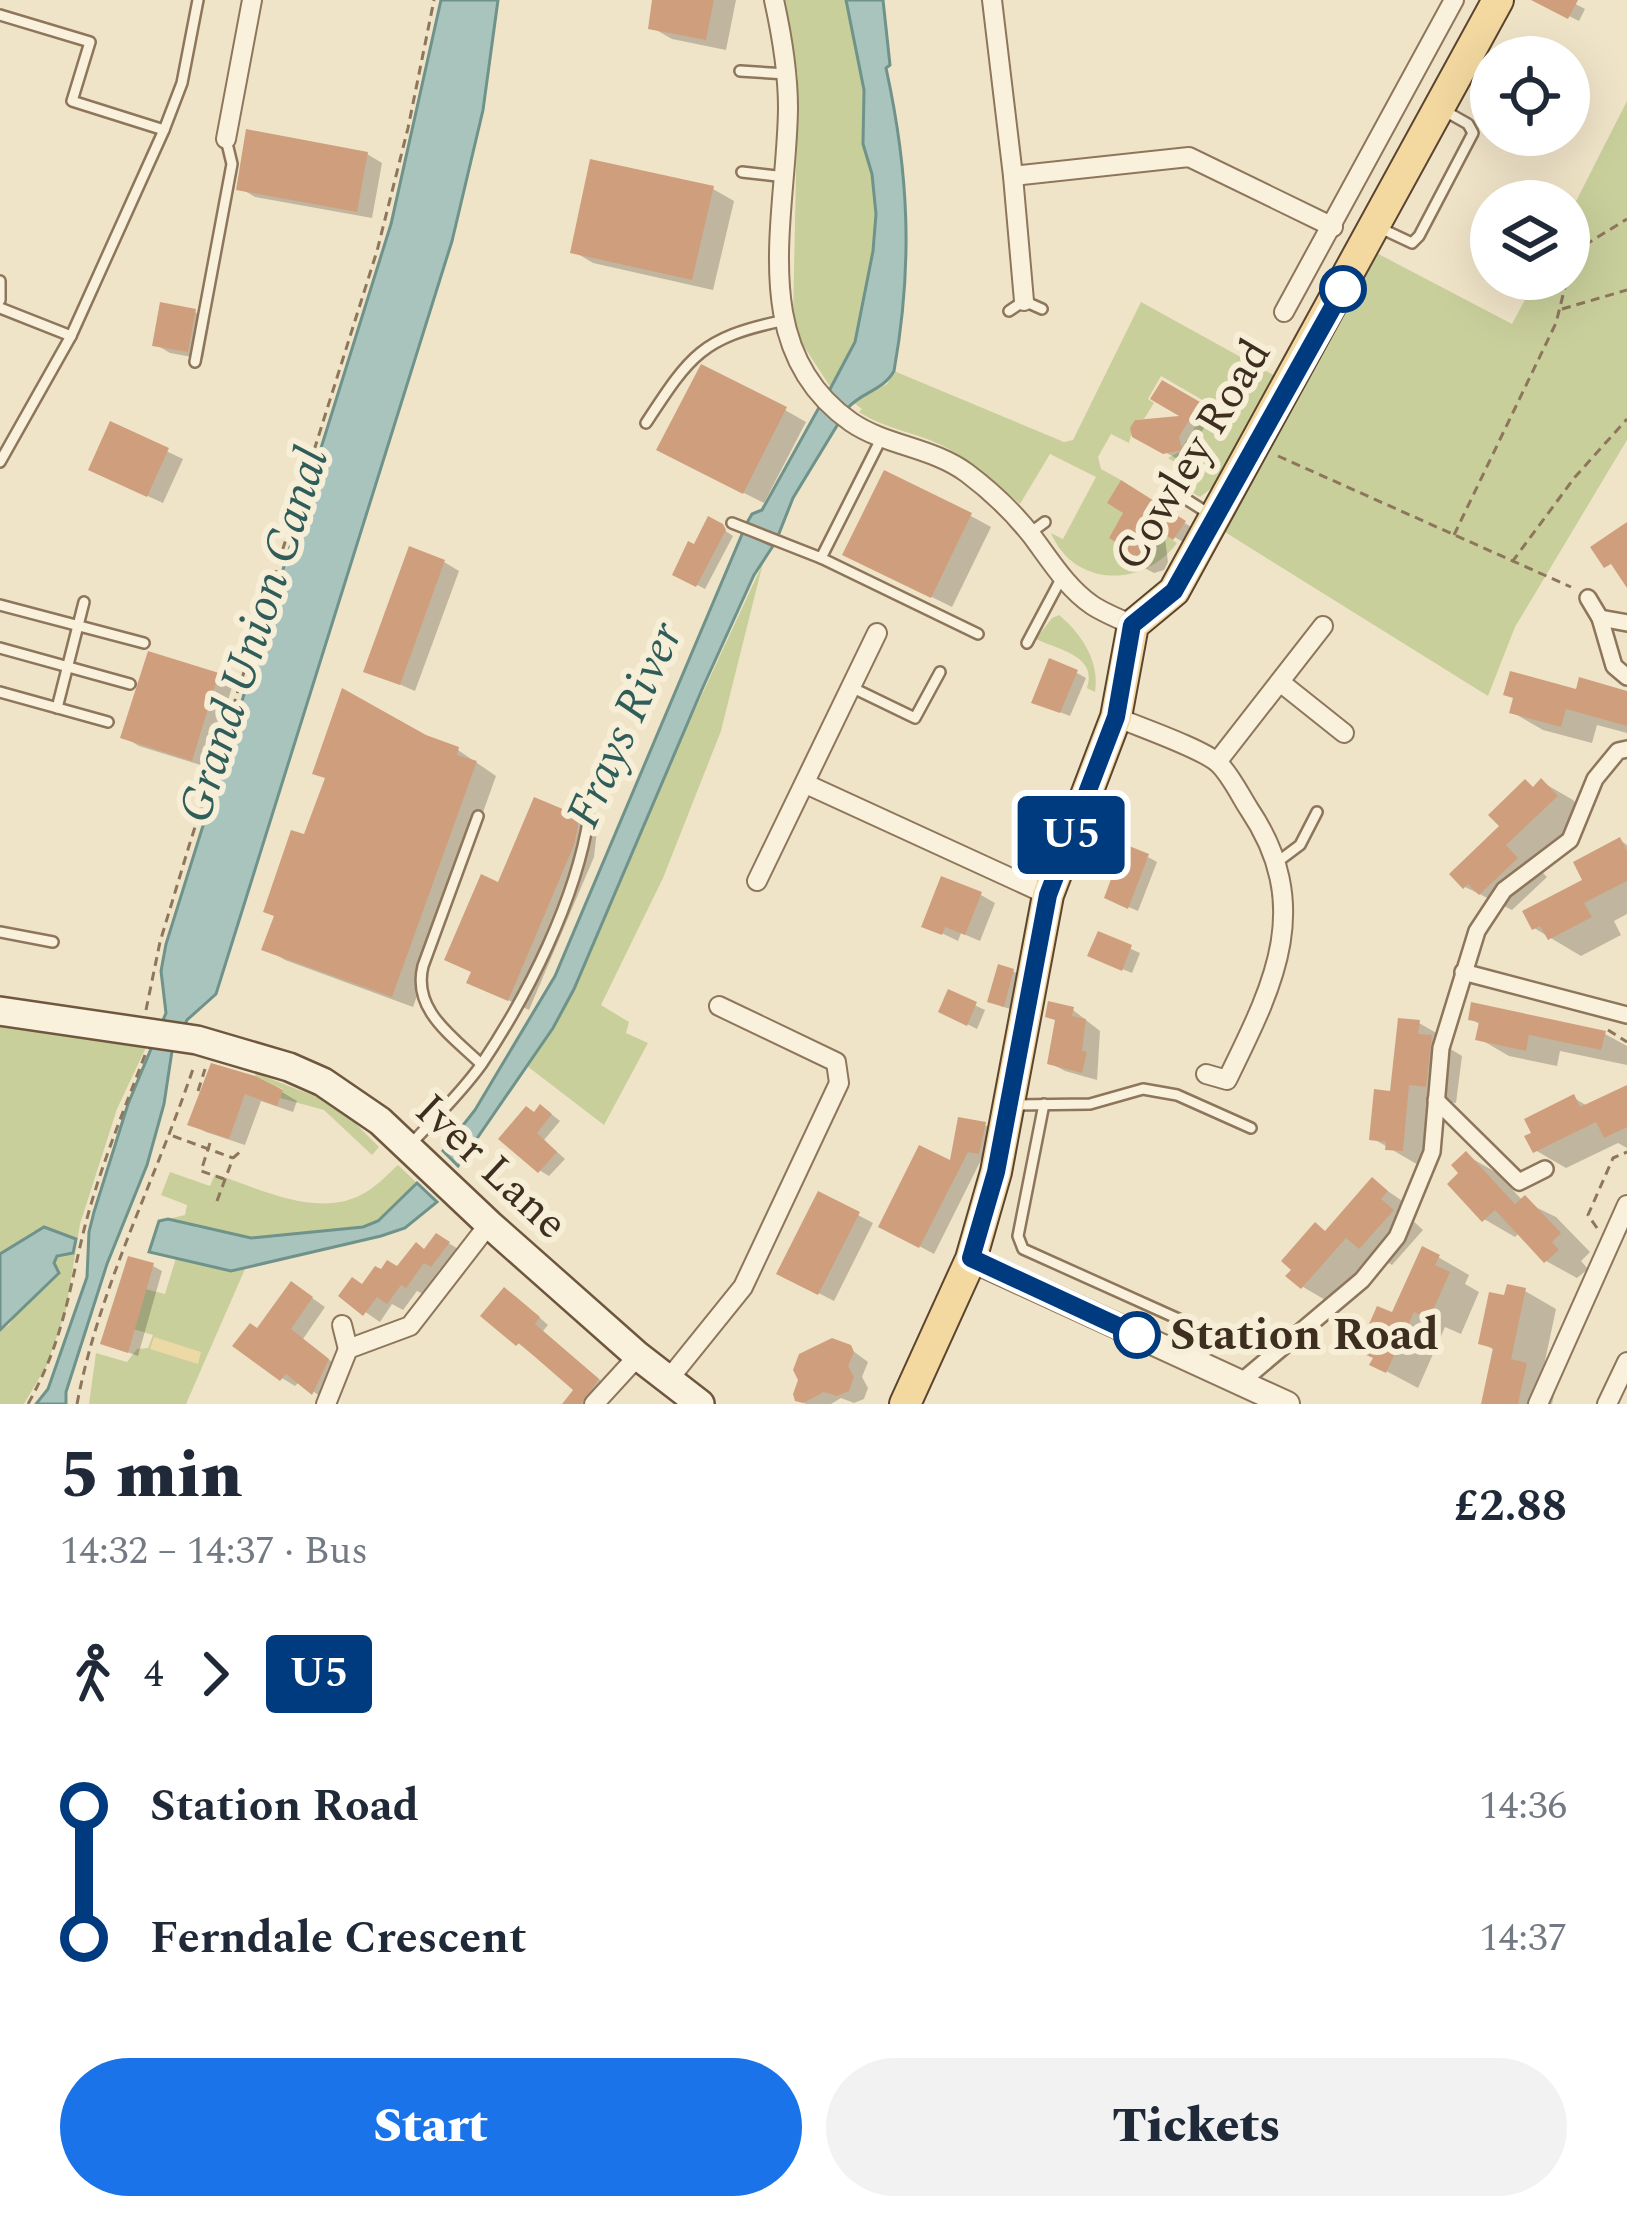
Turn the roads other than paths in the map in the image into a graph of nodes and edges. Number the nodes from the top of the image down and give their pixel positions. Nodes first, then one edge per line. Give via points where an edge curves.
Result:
1 (198, 0) edge
2 (251, 0) edge
3 (774, 0) edge
4 (992, 0) edge
5 (1454, 0) edge
6 (1498, 0) edge
7 (0, 15) edge
8 (740, 71) dead end
9 (787, 74) junction
10 (164, 130) junction
11 (226, 139) joint
12 (742, 172) dead end
13 (1013, 176) junction
14 (785, 178) junction
15 (1333, 226) junction
16 (1308, 272) junction
17 (0, 280) edge
18 (1343, 289) junction
19 (0, 304) edge
20 (1025, 307) dead end
21 (1284, 312) dead end
22 (781, 321) junction
23 (71, 336) junction
24 (195, 362) dead end
25 (646, 423) dead end
26 (882, 436) junction
27 (0, 462) edge
28 (1181, 496) dead end
29 (1215, 518) junction
30 (732, 523) dead end
31 (821, 558) junction
32 (1062, 577) junction
33 (1588, 598) road end
34 (84, 602) dead end
35 (0, 605) edge
36 (1600, 618) junction
37 (79, 622) junction
38 (1627, 623) edge
39 (1132, 625) junction
40 (1323, 626) dead end
41 (877, 634) dead end
42 (978, 634) dead end
43 (144, 643) dead end
44 (1027, 644) dead end
45 (0, 649) edge
46 (68, 668) junction
47 (940, 673) dead end
48 (1627, 677) edge
49 (1280, 682) junction
50 (130, 684) dead end
51 (853, 688) junction
52 (0, 692) edge
53 (57, 708) junction
54 (1116, 717) junction
55 (108, 722) dead end
56 (1344, 733) dead end
57 (1627, 749) edge
58 (1217, 762) junction
59 (806, 784) junction
60 (1317, 812) dead end
61 (478, 816) dead end
62 (590, 816) dead end
63 (1276, 863) junction
64 (757, 881) dead end
65 (1048, 895) junction
66 (0, 932) edge
67 (53, 942) dead end
68 (1463, 972) junction
69 (719, 1006) dead end
70 (0, 1011) edge
71 (1627, 1015) edge
72 (482, 1064) junction
73 (1206, 1074) dead end
74 (1436, 1100) junction
75 (1008, 1105) junction
76 (1044, 1105) junction
77 (1251, 1128) dead end
78 (415, 1153) junction
79 (1545, 1169) dead end
80 (1627, 1205) edge
81 (489, 1224) junction
82 (971, 1258) junction
83 (342, 1325) dead end
84 (348, 1349) junction
85 (1181, 1354) junction
86 (638, 1356) junction
87 (1627, 1362) edge
88 (668, 1380) junction
89 (1241, 1382) junction
90 (326, 1404) edge
91 (595, 1404) edge
92 (700, 1404) edge
93 (905, 1404) edge
94 (1286, 1404) edge
95 (1538, 1404) edge
96 (1607, 1404) edge

1 - 10 lane
2 - 11 street
3 - 9 street
4 - 13 street
5 - 15 street, Cowley Road
6 - 18 main road, Cowley Road
7 - 10 lane via 90,42 72,101
8 - 9 lane
9 - 14 street
10 - 23 lane
11 - 24 lane via 232,164
12 - 14 lane
13 - 15 street via 1190,157
13 - 20 street
14 - 22 street
15 - 16 street, Cowley Road
16 - 18 street
16 - 21 street, Cowley Road
17 - 19 lane
18 - 29 main road, Cowley Road
19 - 23 lane
22 - 25 lane via 717,338
22 - 26 street via 819,392 851,422
23 - 27 lane
26 - 31 lane
26 - 32 street via 966,472 1038,528
28 - 29 lane
29 - 39 main road, Cowley Road via 1174,591
30 - 31 lane
31 - 42 lane
32 - 39 street via 1092,605
32 - 44 lane
33 - 36 street
34 - 37 lane
35 - 37 lane
36 - 38 street
36 - 48 street via 1614,667
37 - 43 lane
37 - 46 lane
39 - 54 main road, Cowley Road
40 - 49 street
41 - 51 street
45 - 46 lane
46 - 50 lane
46 - 53 lane
47 - 51 lane via 915,718
49 - 56 street
49 - 58 street
51 - 59 street
52 - 53 lane
53 - 55 lane
54 - 58 street
54 - 65 main road, Cowley Road
57 - 68 street via 1594,779 1570,840 1504,890
58 - 63 street
59 - 64 street
59 - 65 street
60 - 63 lane via 1300,844
61 - 72 lane via 419,990 431,1014
62 - 72 lane via 555,928
63 - 73 street via 1284,938 1258,1017 1226,1080
65 - 75 main road, Cowley Road via 1042,966
66 - 67 lane
68 - 71 street
68 - 74 street
69 - 88 street via 836,1062 839,1083 743,1287
70 - 78 main road, Iver Lane via 150,1030 323,1082
72 - 78 lane
74 - 79 street via 1520,1182
74 - 89 street via 1432,1152 1397,1237 1362,1280
75 - 76 lane
75 - 82 main road, Cowley Road
76 - 77 lane via 1090,1104 1143,1089
76 - 85 lane via 1018,1236 1023,1249 1183,1321 1189,1327
78 - 81 main road, Iver Lane
80 - 95 street
81 - 84 street via 410,1326
81 - 86 main road, Iver Lane
82 - 85 street
82 - 93 main road, Cowley Road
83 - 84 street
84 - 90 street
85 - 89 street
86 - 88 main road, Iver Lane
86 - 91 street
87 - 96 street
88 - 92 main road, Iver Lane
89 - 94 street

